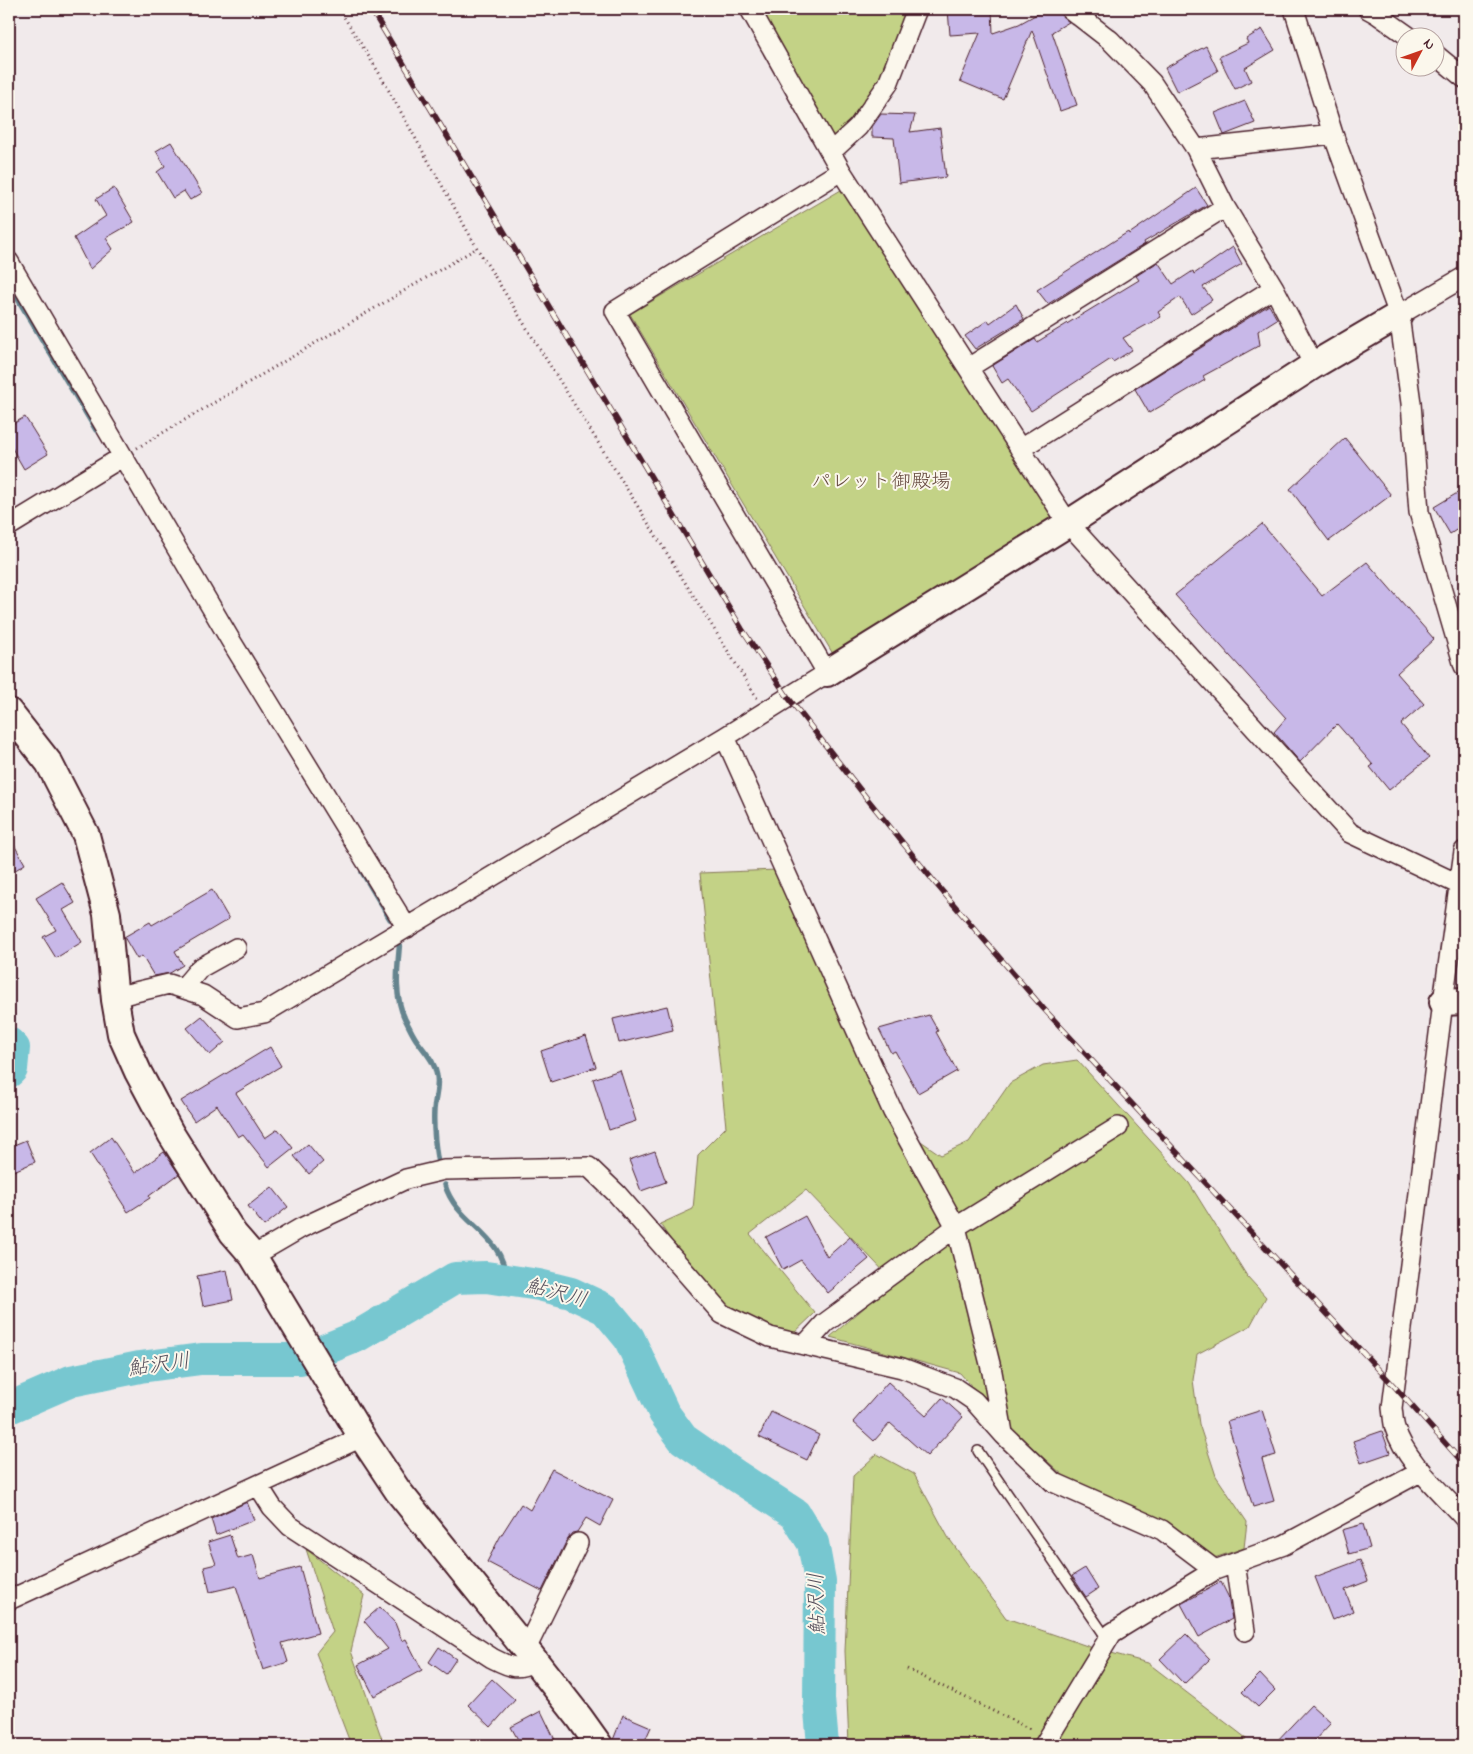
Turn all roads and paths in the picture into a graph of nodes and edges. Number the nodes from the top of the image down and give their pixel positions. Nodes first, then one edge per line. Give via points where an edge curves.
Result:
1 (339, 9) edge
2 (750, 9) edge
3 (917, 9) edge
4 (1070, 9) edge
5 (1294, 9) edge
6 (1368, 9) edge
7 (1393, 15) edge
8 (1403, 28) edge
9 (1446, 63) edge
10 (1464, 78) edge
11 (1333, 134) junction
12 (1196, 150) junction
13 (831, 152) junction
14 (841, 171) junction
15 (1225, 207) junction
16 (477, 248) junction
17 (9, 262) edge
18 (1464, 277) edge
19 (1274, 288) junction
20 (1399, 315) junction
21 (1314, 365) junction
22 (968, 368) junction
23 (1020, 449) junction
24 (122, 457) junction
25 (1068, 523) junction
26 (9, 526) edge
27 (1464, 666) edge
28 (827, 673) junction
29 (9, 712) edge
30 (765, 712) junction
31 (725, 737) junction
32 (1464, 851) edge
33 (1460, 885) junction
34 (407, 928) junction
35 (236, 948) dead end
36 (183, 988) junction
37 (115, 1000) junction
38 (1454, 1001) edge
39 (1118, 1127) dead end
40 (956, 1227) junction
41 (253, 1256) junction
42 (805, 1345) junction
43 (1004, 1436) junction
44 (362, 1437) junction
45 (978, 1451) dead end
46 (1422, 1471) junction
47 (258, 1486) junction
48 (1464, 1518) edge
49 (578, 1543) dead end
50 (1235, 1563) junction
51 (1215, 1570) junction
52 (9, 1600) edge
53 (1245, 1631) dead end
54 (1108, 1640) junction
55 (530, 1655) junction
56 (907, 1669) dead end
57 (1464, 1737) edge
58 (1046, 1742) edge
59 (599, 1745) edge
60 (1455, 1745) edge

1 - 16 path via 379,73
2 - 13 street
3 - 13 street via 888,84 858,127
4 - 12 street via 1110,40 1152,82
5 - 11 street
6 - 7 street
7 - 8 street
9 - 10 street
11 - 12 street
11 - 20 street
12 - 15 street
13 - 14 street
14 - 22 street
14 - 28 street via 615,311
15 - 19 street
15 - 22 street
16 - 24 path
16 - 30 path
17 - 24 street
18 - 20 street
19 - 21 street
19 - 23 street
20 - 21 street
20 - 27 street via 1411,403 1419,512
21 - 25 street
22 - 23 street
23 - 25 street
24 - 26 street
24 - 34 street
25 - 28 street
25 - 33 street via 1350,832
28 - 30 street
29 - 37 street via 49,763 86,835 107,914
30 - 31 street
31 - 34 street
31 - 40 street via 893,1112
32 - 33 street
33 - 38 street
34 - 36 street via 264,1013 238,1018 203,995
35 - 36 street via 200,968
36 - 37 street via 169,984
37 - 41 street via 121,1034 161,1116 233,1233
38 - 46 street via 1392,1408 1395,1427 1405,1448
39 - 40 street
40 - 42 street via 825,1323
40 - 43 street via 992,1372
41 - 42 street via 301,1228 406,1179 444,1170 590,1167 618,1194 722,1314 770,1337
41 - 44 street
42 - 43 street via 902,1368 955,1388 974,1401
43 - 51 street via 1053,1482 1162,1530
44 - 47 street
44 - 55 street via 398,1491
45 - 54 lane
46 - 48 street
46 - 50 street via 1284,1545
47 - 52 street
47 - 55 street via 290,1526 492,1658 512,1668 525,1666
49 - 55 street
50 - 51 street
50 - 53 street
51 - 54 street via 1112,1633
54 - 58 street
55 - 59 street
56 - 58 path
57 - 60 path

